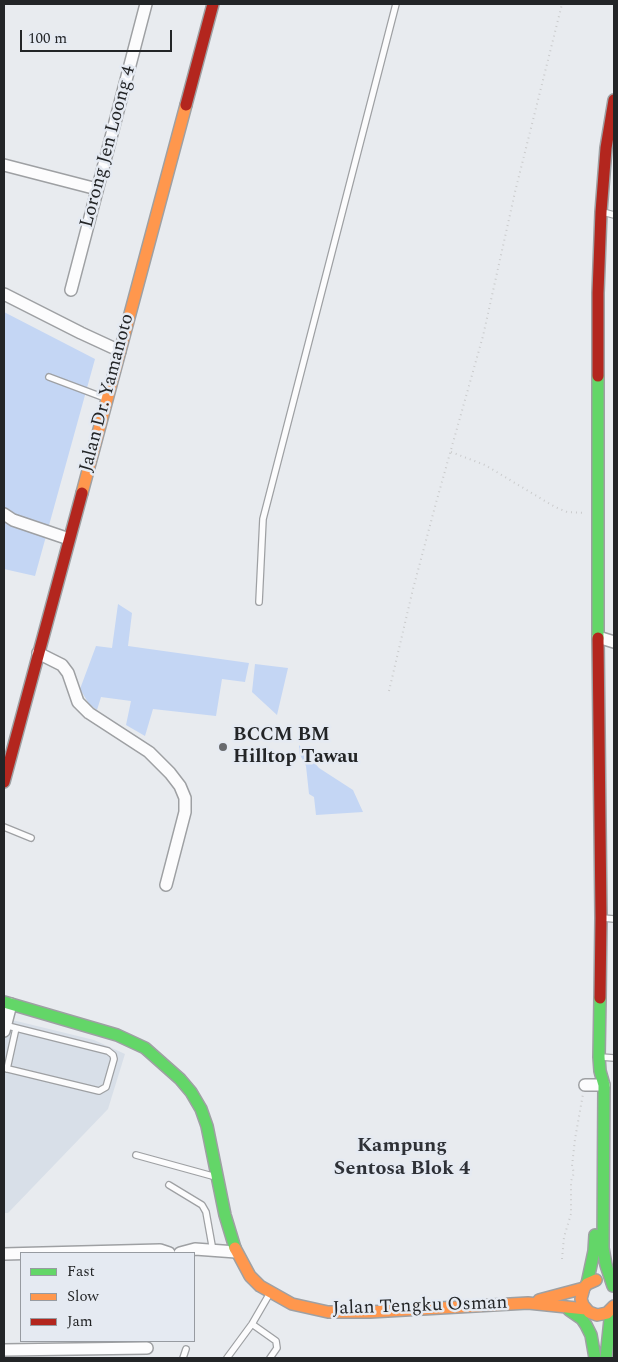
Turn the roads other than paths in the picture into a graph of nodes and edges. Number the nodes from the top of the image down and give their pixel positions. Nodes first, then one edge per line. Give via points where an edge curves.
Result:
1 (146, 4) edge
2 (213, 4) edge
3 (396, 4) edge
4 (614, 100) edge
5 (4, 165) edge
6 (97, 189) junction
7 (601, 212) junction
8 (614, 215) edge
9 (71, 290) dead end
10 (4, 294) edge
11 (120, 351) junction
12 (48, 377) dead end
13 (107, 399) junction
14 (4, 514) edge
15 (69, 539) junction
16 (259, 602) dead end
17 (598, 637) junction
18 (614, 642) edge
19 (38, 653) junction
20 (8, 749) edge
21 (4, 782) edge
22 (4, 827) edge
23 (31, 838) dead end
24 (166, 885) dead end
25 (601, 918) junction
26 (614, 919) edge
27 (7, 1003) edge
28 (7, 1027) edge
29 (599, 1057) junction
30 (614, 1058) edge
31 (5, 1068) edge
32 (595, 1085) junction
33 (609, 1114) edge
34 (136, 1155) dead end
35 (218, 1178) junction
36 (609, 1183) edge
37 (169, 1185) dead end
38 (213, 1251) junction
39 (82, 1252) edge
40 (166, 1252) edge
41 (184, 1252) edge
42 (236, 1252) junction
43 (4, 1254) edge
44 (20, 1254) edge
45 (585, 1286) junction
46 (614, 1287) edge
47 (270, 1293) junction
48 (528, 1303) junction
49 (558, 1305) junction
50 (613, 1308) edge
51 (589, 1311) junction
52 (252, 1324) junction
53 (147, 1349) edge
54 (186, 1349) dead end
55 (4, 1350) edge
56 (183, 1358) edge
57 (227, 1358) edge
58 (270, 1358) edge
59 (595, 1358) edge
60 (602, 1358) edge
61 (606, 1358) edge

1 - 6 street, Lorong Jen Loong 4
2 - 11 main road, Jalan Dr. Yamanoto
3 - 16 lane via 263,519
4 - 7 main road
5 - 6 street
6 - 9 street, Lorong Jen Loong 4
7 - 8 lane
7 - 17 main road
10 - 11 street
11 - 13 main road, Jalan Dr. Yamanoto
12 - 13 lane
13 - 15 main road, Jalan Dr. Yamanoto
14 - 15 street
15 - 19 main road, Jalan Dr. Yamanoto
17 - 18 street
17 - 25 main road
19 - 20 main road, Jalan Dr. Yamanoto
19 - 24 street via 62,665 78,702 89,713 149,752 180,786 185,798 185,812
20 - 21 main road, Jalan Dr. Yamanoto
22 - 23 lane
25 - 26 lane
25 - 29 main road
27 - 28 street
27 - 35 main road, Jalan Tengku Osman via 117,1035 158,1058 191,1092 201,1109
28 - 31 lane
28 - 31 lane via 108,1051 114,1059 106,1087 99,1091
29 - 30 lane
29 - 32 main road via 600,1071
32 - 33 main road
32 - 45 main road via 595,1238
33 - 36 main road
34 - 35 lane
35 - 42 main road, Jalan Tengku Osman
36 - 46 main road via 603,1248
37 - 38 lane via 202,1205
38 - 41 street via 194,1249
38 - 42 street
39 - 40 street
42 - 47 main road, Jalan Tengku Osman via 250,1276
43 - 44 street
45 - 46 main road, Jalan Tengku Osman via 591,1281 603,1280
45 - 48 main road, Jalan Tengku Osman
45 - 51 main road via 581,1299
47 - 48 main road, Jalan Tengku Osman via 292,1304 328,1312
47 - 52 lane
48 - 49 main road, Jalan Tengku Osman
49 - 51 main road, Jalan Tengku Osman
49 - 59 main road via 582,1319 591,1335
50 - 51 main road, Jalan Tengku Osman via 602,1314
50 - 61 main road
51 - 60 main road via 598,1330
52 - 57 lane
52 - 58 lane via 276,1341 277,1348
53 - 55 street
54 - 56 lane

